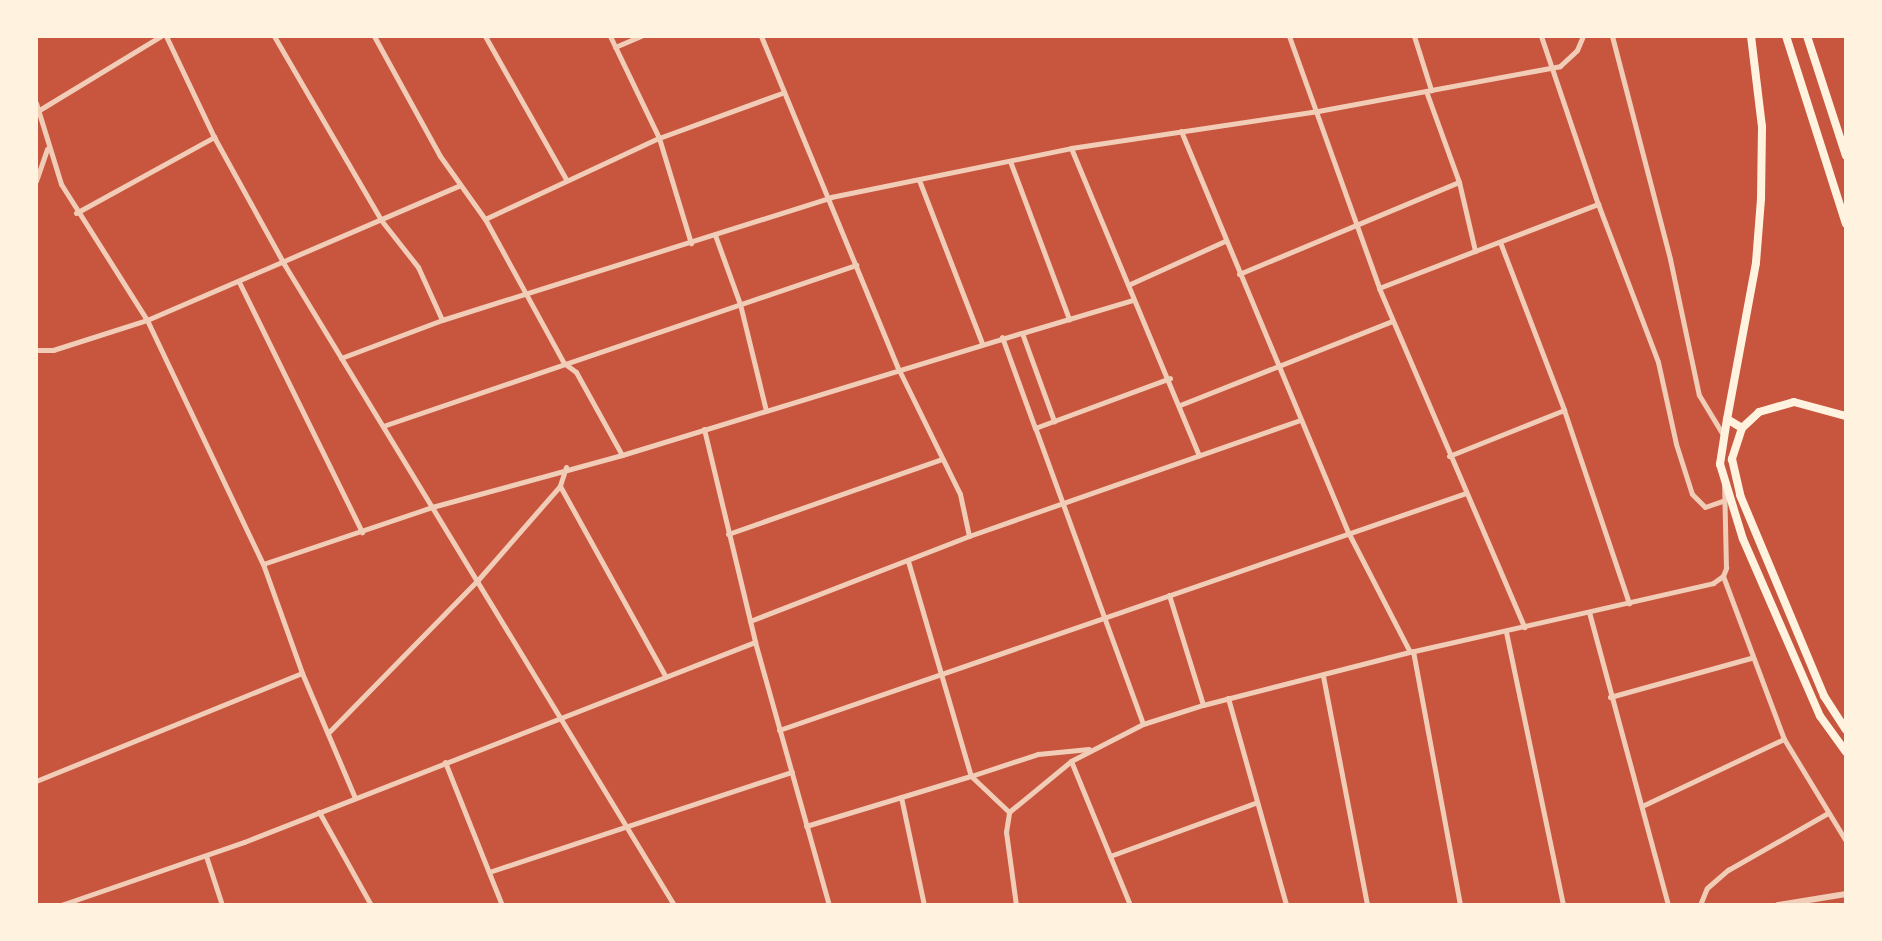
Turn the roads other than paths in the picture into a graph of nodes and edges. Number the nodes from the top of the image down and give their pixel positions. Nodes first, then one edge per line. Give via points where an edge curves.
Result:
1 (163, 36) edge
2 (274, 36) edge
3 (374, 36) edge
4 (485, 36) edge
5 (610, 36) edge
6 (641, 36) edge
7 (761, 36) edge
8 (1289, 36) edge
9 (1414, 36) edge
10 (1541, 36) edge
11 (1583, 36) edge
12 (1612, 36) edge
13 (1751, 36) edge
14 (1786, 36) edge
15 (1807, 36) edge
16 (615, 47) junction
17 (1553, 67) junction
18 (1429, 91) junction
19 (782, 93) junction
20 (36, 104) edge
21 (1318, 111) junction
22 (38, 112) edge
23 (1181, 131) junction
24 (214, 137) junction
25 (659, 138) junction
26 (47, 148) junction
27 (1071, 148) junction
28 (1846, 156) edge
29 (1010, 161) junction
30 (566, 179) junction
31 (919, 180) junction
32 (36, 181) edge
33 (1459, 182) junction
34 (460, 185) junction
35 (831, 197) junction
36 (1598, 204) junction
37 (76, 213) junction
38 (485, 219) junction
39 (381, 220) junction
40 (1846, 224) edge
41 (1355, 226) junction
42 (715, 235) junction
43 (1225, 241) junction
44 (1500, 242) junction
45 (691, 243) junction
46 (1475, 251) junction
47 (284, 264) junction
48 (856, 265) junction
49 (1239, 274) junction
50 (238, 282) junction
51 (1128, 285) junction
52 (1379, 288) junction
53 (524, 293) junction
54 (1133, 300) junction
55 (740, 304) junction
56 (1069, 319) junction
57 (147, 320) junction
58 (442, 320) junction
59 (1392, 321) junction
60 (1022, 333) junction
61 (1002, 338) junction
62 (982, 343) junction
63 (36, 350) edge
64 (341, 358) junction
65 (564, 363) junction
66 (1277, 366) junction
67 (899, 369) junction
68 (1170, 378) junction
69 (1180, 405) junction
70 (1564, 410) junction
71 (766, 411) junction
72 (1846, 416) edge
73 (1726, 419) junction
74 (1300, 420) junction
75 (1054, 421) junction
76 (383, 426) junction
77 (1035, 428) junction
78 (1742, 428) junction
79 (704, 429) junction
80 (1722, 433) junction
81 (622, 455) junction
82 (1199, 455) junction
83 (1449, 456) junction
84 (942, 459) junction
85 (566, 467) junction
86 (1724, 483) junction
87 (560, 486) junction
88 (1466, 493) junction
89 (1722, 501) junction
90 (1062, 502) junction
91 (432, 507) junction
92 (362, 532) junction
93 (1348, 532) junction
94 (728, 534) junction
95 (969, 536) junction
96 (908, 561) junction
97 (263, 564) junction
98 (1723, 576) junction
99 (477, 581) junction
100 (1169, 595) junction
101 (1629, 603) junction
102 (1589, 612) junction
103 (1102, 616) junction
104 (750, 621) junction
105 (1524, 627) junction
106 (1506, 632) junction
107 (755, 642) junction
108 (1412, 652) junction
109 (1751, 658) junction
110 (938, 672) junction
111 (302, 673) junction
112 (1323, 675) junction
113 (666, 677) junction
114 (1610, 697) junction
115 (1228, 698) junction
116 (1203, 705) junction
117 (560, 717) junction
118 (1143, 724) junction
119 (779, 730) junction
120 (1846, 730) edge
121 (328, 733) junction
122 (1784, 739) junction
123 (1090, 749) junction
124 (1846, 752) edge
125 (1071, 761) junction
126 (445, 762) junction
127 (792, 772) junction
128 (971, 776) junction
129 (36, 781) edge
130 (901, 797) junction
131 (355, 798) junction
132 (1255, 803) junction
133 (1642, 806) junction
134 (319, 812) junction
135 (1009, 812) junction
136 (1828, 813) junction
137 (806, 826) junction
138 (627, 827) junction
139 (1846, 841) edge
140 (206, 856) junction
141 (1110, 856) junction
142 (489, 872) junction
143 (1846, 894) edge
144 (61, 905) edge
145 (222, 905) edge
146 (371, 905) edge
147 (502, 905) edge
148 (674, 905) edge
149 (829, 905) edge
150 (924, 905) edge
151 (1016, 905) edge
152 (1130, 905) edge
153 (1286, 905) edge
154 (1367, 905) edge
155 (1460, 905) edge
156 (1563, 905) edge
157 (1668, 905) edge
158 (1700, 905) edge
159 (1778, 905) edge

1 - 22 street
1 - 24 street
2 - 39 street
3 - 34 street
4 - 30 street
5 - 16 street
6 - 16 street
7 - 19 street
8 - 21 street
9 - 18 street
10 - 17 street
11 - 17 street via 1568,62
12 - 80 street via 1670,259 1699,395
13 - 73 highway via 1762,127 1760,209 1752,286
14 - 40 highway
15 - 28 highway
16 - 25 street
17 - 18 street
17 - 36 street
18 - 21 street
18 - 33 street
19 - 25 street
19 - 35 street
20 - 22 street
21 - 23 street
21 - 41 street
22 - 26 street
23 - 27 street
23 - 43 street
24 - 37 street
24 - 47 street
25 - 30 street
25 - 45 street
26 - 32 street
26 - 37 street
27 - 29 street
27 - 51 street
29 - 31 street
29 - 56 street
30 - 38 street
31 - 35 street
31 - 62 street
33 - 41 street
33 - 46 street
34 - 38 street
34 - 39 street
35 - 42 street
35 - 48 street
36 - 44 street
36 - 89 street via 1658,362 1676,444 1692,494 1705,507
37 - 57 street
38 - 53 street
39 - 47 street
39 - 58 street via 418,267
41 - 49 street
41 - 52 street
42 - 45 street
42 - 55 street
43 - 49 street
43 - 51 street
44 - 46 street
44 - 70 street
45 - 53 street
46 - 52 street
47 - 50 street
47 - 64 street
48 - 55 street
48 - 67 street
49 - 66 street
50 - 57 street
50 - 92 street
51 - 54 street
52 - 59 street
53 - 58 street
53 - 65 street
54 - 56 street
54 - 68 street
55 - 65 street
55 - 71 street
56 - 60 street
57 - 63 street via 53,350
57 - 97 street
58 - 64 street
59 - 66 street
59 - 83 street
60 - 61 street
60 - 75 street
61 - 62 street
61 - 77 street
62 - 67 street
64 - 76 street
65 - 76 street
65 - 81 street via 576,372
66 - 69 street
66 - 74 street
67 - 71 street
67 - 84 street
68 - 69 street
68 - 75 street
69 - 82 street
70 - 83 street
70 - 101 street
71 - 79 street
72 - 78 highway via 1825,407 1785,402 1759,412
73 - 78 highway
73 - 80 main road
74 - 82 street
74 - 93 street
75 - 77 street
76 - 91 street
77 - 90 street
78 - 120 main road via 1732,459 1740,495 1819,686
79 - 81 street
79 - 94 street
80 - 86 main road via 1720,464
81 - 85 street
82 - 90 street
83 - 88 street
84 - 94 street
84 - 95 street via 960,494
85 - 87 street
85 - 91 street
86 - 89 street
86 - 124 main road via 1764,594 1797,668 1820,716
87 - 99 street
87 - 113 street
88 - 93 street
88 - 105 street
89 - 98 street via 1726,561
90 - 95 street
90 - 103 street
91 - 92 street
91 - 99 street
92 - 97 street
93 - 100 street
93 - 108 street
94 - 104 street
95 - 96 street
96 - 104 street
96 - 110 street
97 - 111 street
98 - 101 street via 1713,584
98 - 109 street
99 - 117 street
99 - 121 street
100 - 103 street
100 - 116 street
101 - 102 street
102 - 105 street
102 - 114 street
103 - 110 street
103 - 118 street
104 - 107 street
105 - 106 street
106 - 108 street
106 - 156 street
107 - 113 street
107 - 119 street
108 - 112 street
108 - 155 street
109 - 114 street
109 - 122 street
110 - 119 street
110 - 128 street
111 - 121 street
111 - 129 street
112 - 115 street
112 - 154 street
113 - 117 street
114 - 133 street
115 - 116 street
115 - 132 street
116 - 118 street
117 - 126 street
117 - 138 street
118 - 123 street
119 - 127 street
121 - 131 street
122 - 133 street
122 - 136 street
123 - 125 street
123 - 128 street via 1038,754
125 - 135 street
125 - 141 street
126 - 131 street
126 - 142 street
127 - 137 street
127 - 138 street
128 - 130 street
128 - 135 street
130 - 137 street
130 - 150 street
131 - 134 street
132 - 141 street
132 - 153 street
133 - 157 street
134 - 140 street
134 - 146 street
135 - 151 street via 1006,832
136 - 139 street
136 - 158 street via 1728,870 1707,888
137 - 149 street
138 - 142 street
138 - 148 street
140 - 144 street
140 - 145 street
141 - 152 street
142 - 147 street
143 - 159 street

